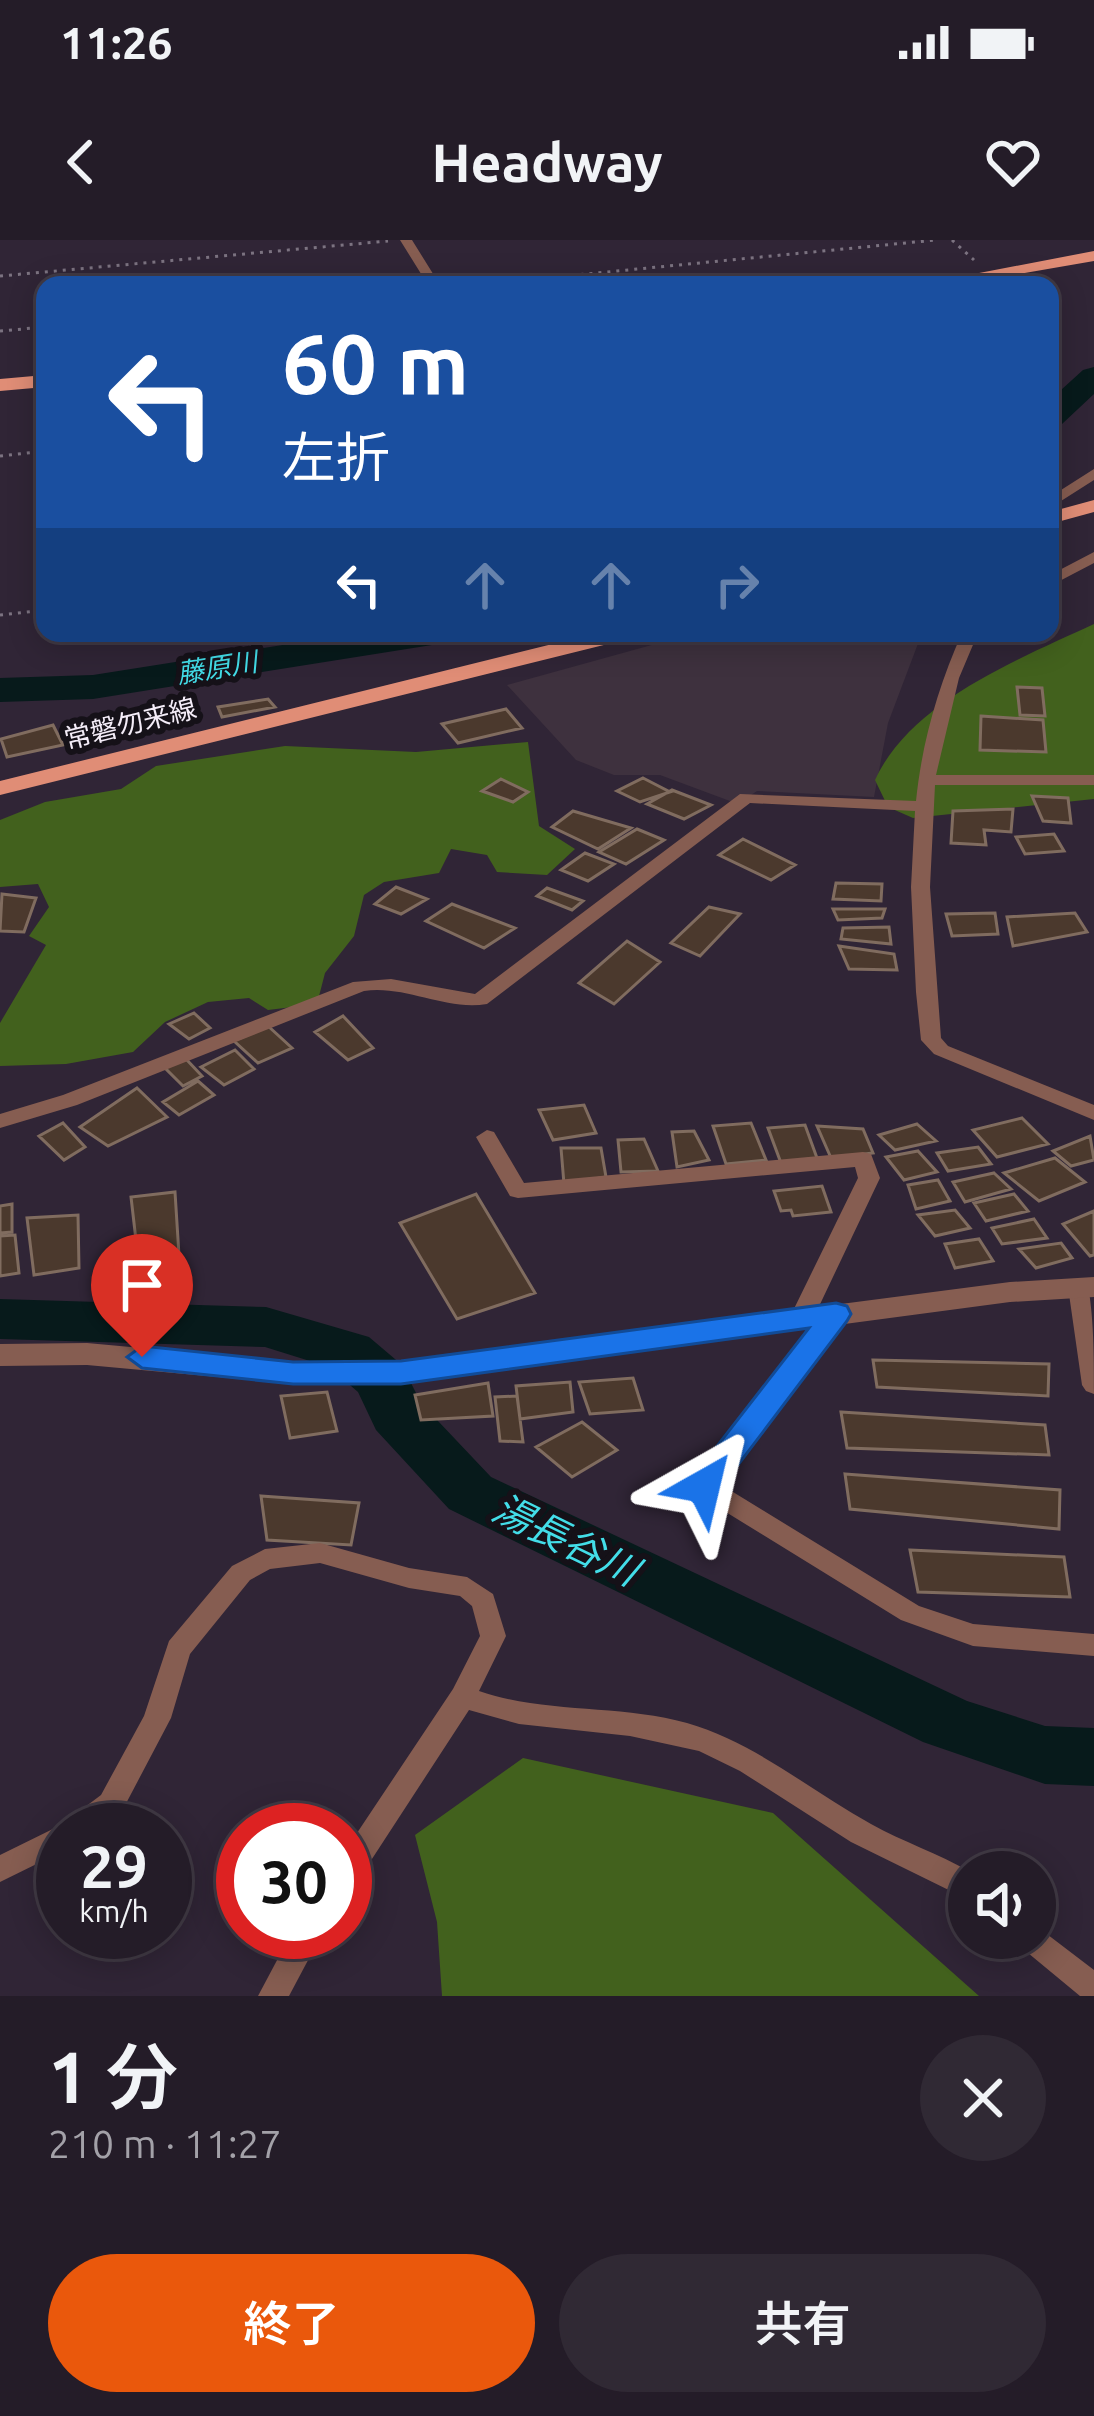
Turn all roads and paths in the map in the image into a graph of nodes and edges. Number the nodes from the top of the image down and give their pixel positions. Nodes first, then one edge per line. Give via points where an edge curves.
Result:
1 (394, 240) edge
2 (406, 240) edge
3 (936, 240) edge
4 (1094, 260) edge
5 (0, 276) edge
6 (428, 276) edge
7 (566, 276) edge
8 (986, 276) edge
9 (1020, 276) edge
10 (36, 328) edge
11 (0, 331) edge
12 (36, 382) edge
13 (0, 386) edge
14 (36, 393) edge
15 (0, 396) edge
16 (36, 452) edge
17 (0, 456) edge
18 (1094, 472) edge
19 (1059, 497) edge
20 (1094, 506) edge
21 (1059, 516) edge
22 (1094, 557) edge
23 (1059, 576) edge
24 (36, 611) edge
25 (0, 615) edge
26 (587, 642) edge
27 (965, 642) edge
28 (926, 779) junction
29 (1094, 780) edge
30 (0, 788) edge
31 (920, 806) junction
32 (1094, 1113) edge
33 (0, 1120) edge
34 (487, 1137) dead end
35 (1087, 1287) edge
36 (836, 1314) junction
37 (801, 1319) junction
38 (0, 1355) edge
39 (1094, 1385) edge
40 (1094, 1645) edge
41 (463, 1697) junction
42 (112, 1803) edge
43 (372, 1835) edge
44 (36, 1851) edge
45 (0, 1869) edge
46 (948, 1876) edge
47 (1056, 1957) edge
48 (293, 1959) edge
49 (1094, 1989) edge
50 (273, 1996) edge

1 - 5 path
2 - 6 street
3 - 7 path
4 - 8 main road
4 - 9 main road
10 - 11 path
12 - 13 main road
14 - 15 main road
16 - 17 path
18 - 19 street
20 - 21 main road
22 - 23 street
24 - 25 path
26 - 30 main road, 常磐勿来線
27 - 28 street
28 - 29 street
28 - 31 street
31 - 32 street via 931,1040
31 - 33 street via 746,798 480,1000 456,1002 379,982
34 - 37 street via 518,1191 863,1159 869,1178
35 - 36 street
35 - 39 street
36 - 37 street
36 - 40 street via 704,1486 910,1612 973,1635
37 - 38 street via 343,1375 106,1354
41 - 42 street via 493,1636 484,1601 467,1587 320,1553 265,1559 241,1573 178,1649 139,1759
41 - 43 street
41 - 46 street via 508,1715 692,1736
44 - 45 street
47 - 49 street
48 - 50 street

